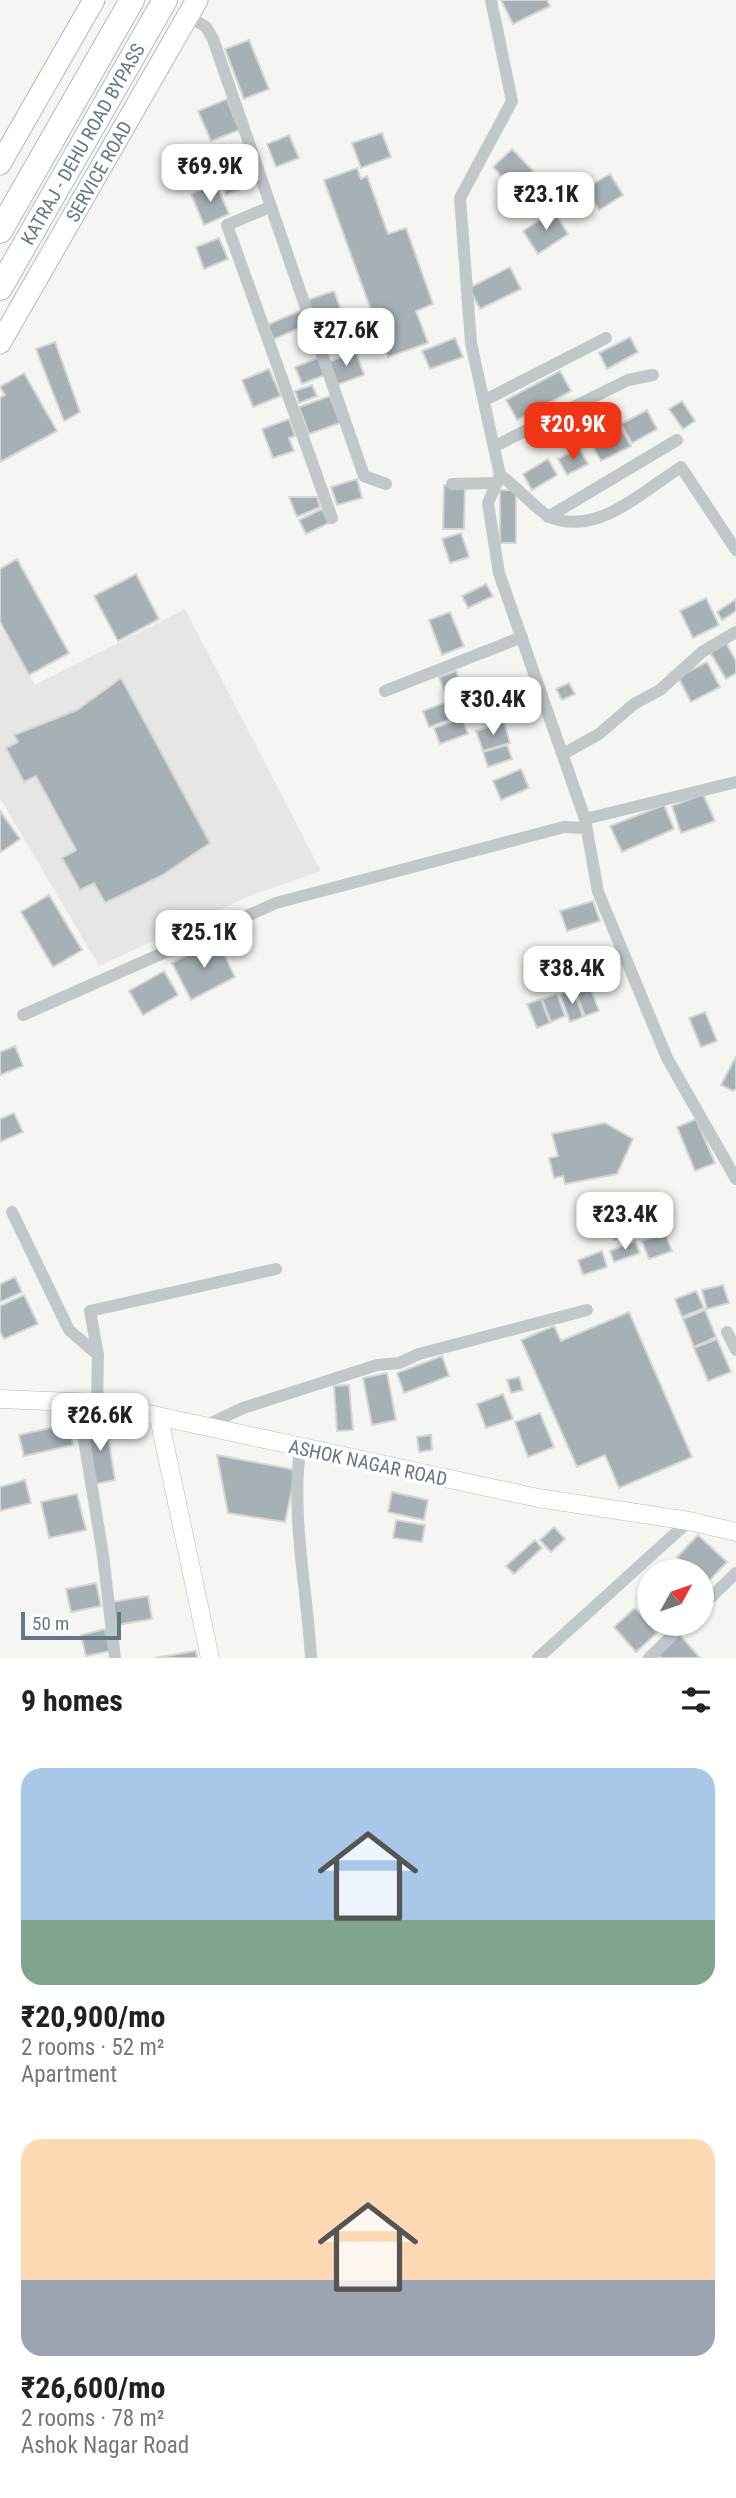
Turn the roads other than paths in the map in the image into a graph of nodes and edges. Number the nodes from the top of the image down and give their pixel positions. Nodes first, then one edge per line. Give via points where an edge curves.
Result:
1 (94, 0) edge
2 (132, 0) edge
3 (165, 0) edge
4 (491, 0) edge
5 (192, 8) edge
6 (0, 164) edge
7 (270, 207) junction
8 (0, 231) edge
9 (0, 288) edge
10 (606, 338) dead end
11 (0, 343) edge
12 (653, 375) dead end
13 (485, 400) junction
14 (677, 440) dead end
15 (495, 446) junction
16 (499, 479) junction
17 (386, 484) dead end
18 (452, 484) dead end
19 (548, 517) junction
20 (332, 519) dead end
21 (736, 550) edge
22 (736, 632) edge
23 (522, 637) junction
24 (385, 691) dead end
25 (563, 754) junction
26 (736, 782) edge
27 (585, 823) junction
28 (23, 1015) dead end
29 (736, 1180) edge
30 (12, 1212) dead end
31 (276, 1269) dead end
32 (587, 1310) dead end
33 (727, 1332) dead end
34 (736, 1350) edge
35 (98, 1355) junction
36 (1, 1397) edge
37 (78, 1403) junction
38 (97, 1404) junction
39 (159, 1418) junction
40 (203, 1427) junction
41 (300, 1449) junction
42 (689, 1521) junction
43 (736, 1532) edge
44 (736, 1573) edge
45 (714, 1594) edge
46 (672, 1636) edge
47 (115, 1658) edge
48 (211, 1658) edge
49 (310, 1658) edge
50 (538, 1658) edge
51 (649, 1658) edge

1 - 6 main road
2 - 8 highway, KATRAJ - DEHU ROAD BYPASS
3 - 9 highway, KATRAJ - DEHU ROAD BYPASS
4 - 13 street via 512,101 460,198 471,343
5 - 7 street via 213,39
5 - 11 main road, SERVICE ROAD
7 - 17 street via 364,476
7 - 20 street via 227,225
10 - 13 street
12 - 15 street via 628,380
13 - 15 street
14 - 19 street
15 - 16 street
16 - 18 street
16 - 19 street via 518,487
16 - 23 street via 488,503 499,573
19 - 21 street via 582,523 604,517 681,467
22 - 25 street via 702,652 660,690 634,704 599,734
23 - 24 street
23 - 25 street
25 - 27 street
26 - 27 street
27 - 28 street via 276,903
27 - 29 street via 598,892 667,1058
30 - 35 street via 69,1330
31 - 35 street via 90,1311
32 - 40 street via 377,1365 243,1408
33 - 34 street
35 - 38 street
36 - 37 street, ASHOK NAGAR ROAD
37 - 38 street, ASHOK NAGAR ROAD
37 - 47 street
38 - 39 street, ASHOK NAGAR ROAD
39 - 40 street, ASHOK NAGAR ROAD
39 - 48 street
40 - 41 street, ASHOK NAGAR ROAD
41 - 42 street, ASHOK NAGAR ROAD via 538,1498
41 - 49 street via 295,1490
42 - 43 street, ASHOK NAGAR ROAD
42 - 50 street
44 - 45 street
46 - 51 street

